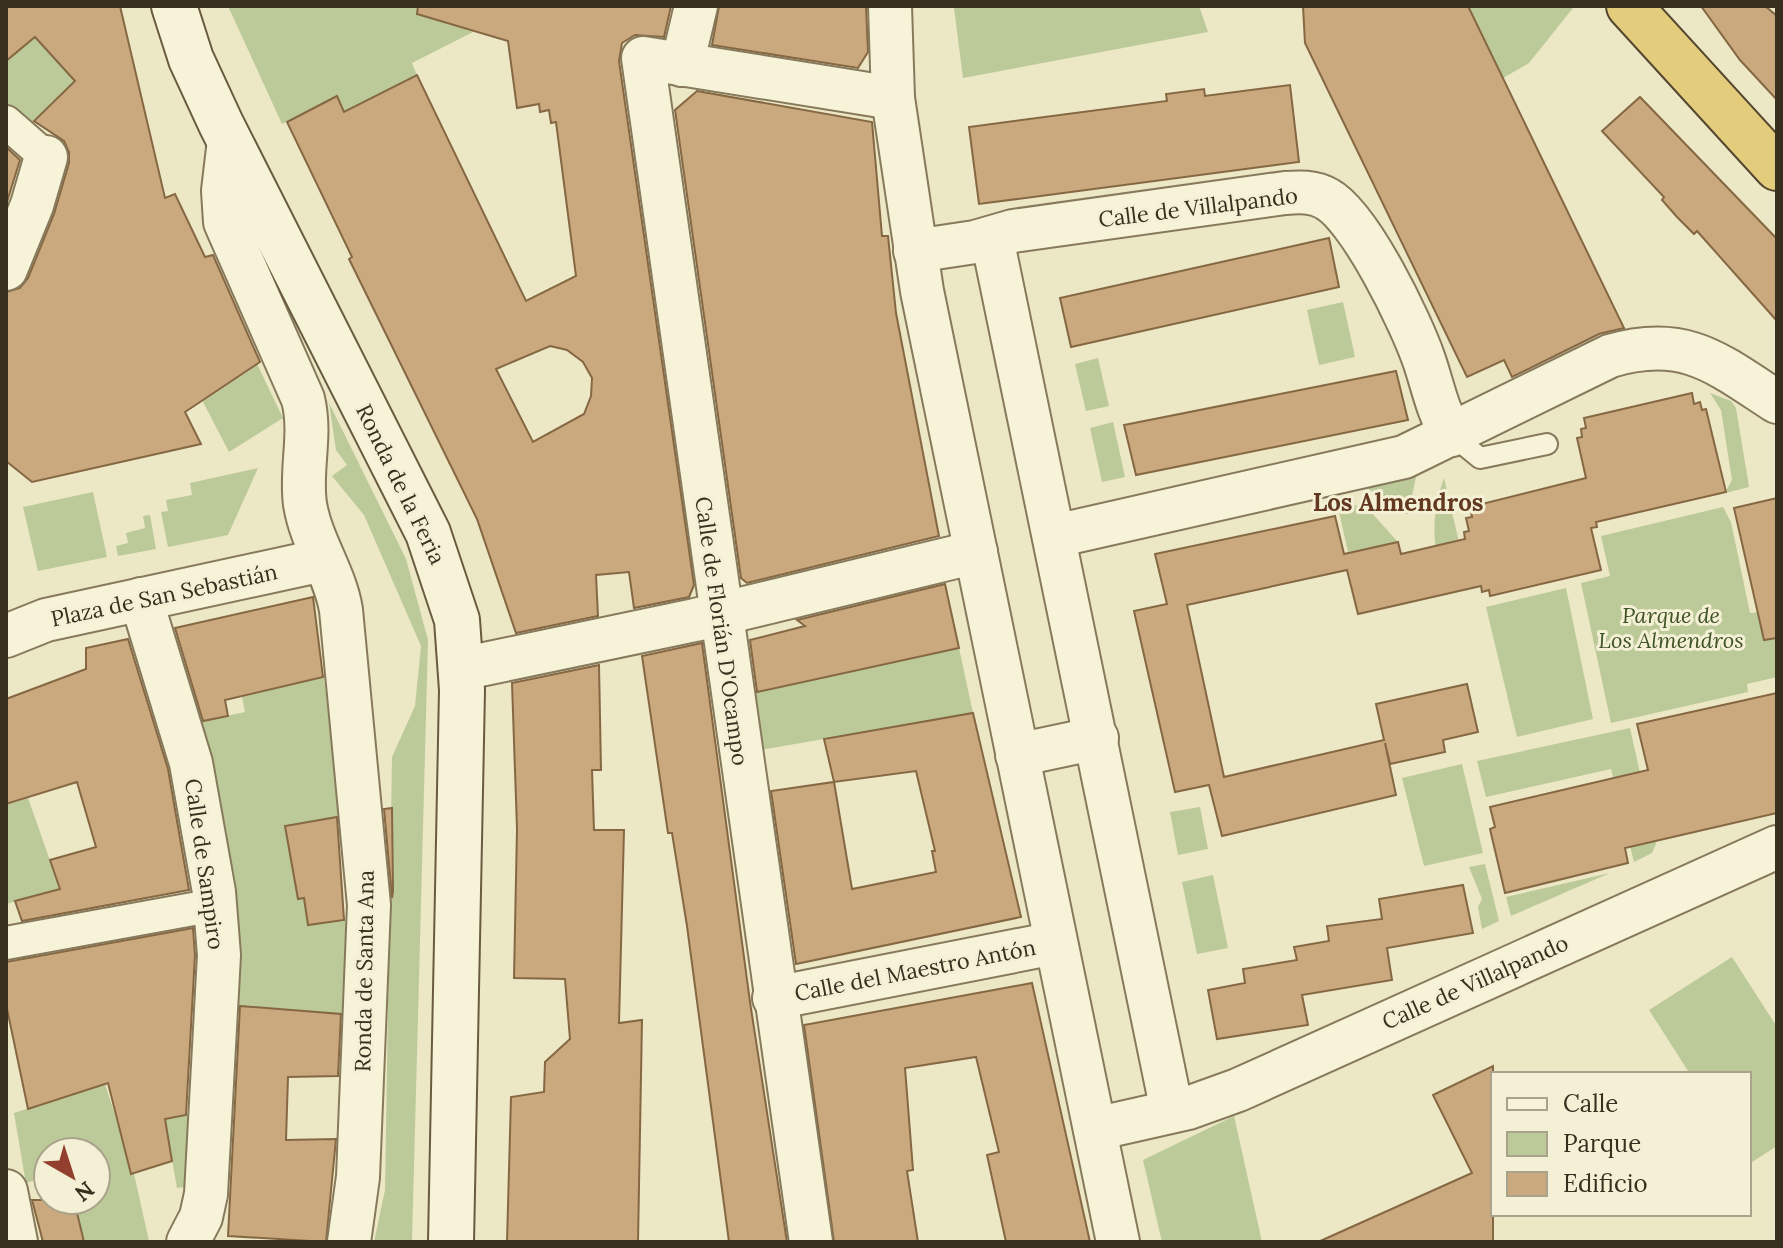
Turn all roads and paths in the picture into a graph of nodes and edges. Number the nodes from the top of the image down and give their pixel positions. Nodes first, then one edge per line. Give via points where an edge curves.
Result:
1 (174, 6) edge
2 (696, 6) edge
3 (890, 6) edge
4 (1629, 6) edge
5 (682, 65) junction
6 (893, 98) junction
7 (6, 122) edge
8 (229, 140) junction
9 (46, 157) joint
10 (1777, 168) edge
11 (992, 238) junction
12 (915, 251) junction
13 (6, 269) edge
14 (1777, 402) edge
15 (1452, 435) junction
16 (1547, 444) dead end
17 (1055, 536) junction
18 (976, 552) junction
19 (323, 560) junction
20 (141, 599) junction
21 (719, 615) junction
22 (6, 636) edge
23 (461, 669) junction
24 (1097, 738) junction
25 (1017, 755) junction
26 (1777, 847) edge
27 (215, 905) junction
28 (6, 943) edge
29 (1055, 943) junction
30 (774, 998) junction
31 (1172, 1111) junction
32 (1095, 1129) junction
33 (6, 1191) edge
34 (16, 1242) edge
35 (188, 1242) edge
36 (349, 1242) edge
37 (451, 1242) edge
38 (811, 1242) edge
39 (1118, 1242) edge

1 - 8 main road, Ronda de la Feria via 191,59
2 - 5 street
3 - 6 street
4 - 10 highway
5 - 6 street, Calle de Florián D'Ocampo
5 - 21 street, Calle de Florián D'Ocampo via 643,58
6 - 12 street
7 - 9 street
8 - 19 street, Ronda de Santa Ana via 225,222 303,399 308,426 304,502
8 - 23 main road, Ronda de la Feria via 435,548 457,620
9 - 13 street
11 - 12 street, Calle de Villalpando
11 - 15 street, Calle de Villalpando via 1285,193 1317,194 1343,211 1363,237 1420,350 1434,400
11 - 17 street
12 - 18 street
14 - 15 street via 1701,354 1651,347 1610,356
15 - 16 lane via 1480,458
15 - 17 street via 1387,462
17 - 24 street
18 - 21 street
18 - 25 street
19 - 20 street, Plaza de San Sebastián
19 - 36 street, Ronda de Santa Ana via 341,610 369,905 358,1177
20 - 22 street, Plaza de San Sebastián via 32,623
20 - 27 street, Calle de Sampiro via 191,763
21 - 23 street
21 - 30 street, Calle de Florián D'Ocampo
23 - 37 main road, Ronda de la Feria
24 - 25 street
24 - 31 street
25 - 29 street
26 - 31 street, Calle de Villalpando via 1238,1090
27 - 28 street
27 - 35 street, Calle de Sampiro via 219,955 206,1183 201,1217
29 - 30 street, Calle del Maestro Antón
29 - 32 street
30 - 38 street, Calle de Florián D'Ocampo
31 - 32 street, Calle de Villalpando
32 - 39 street
33 - 34 street

